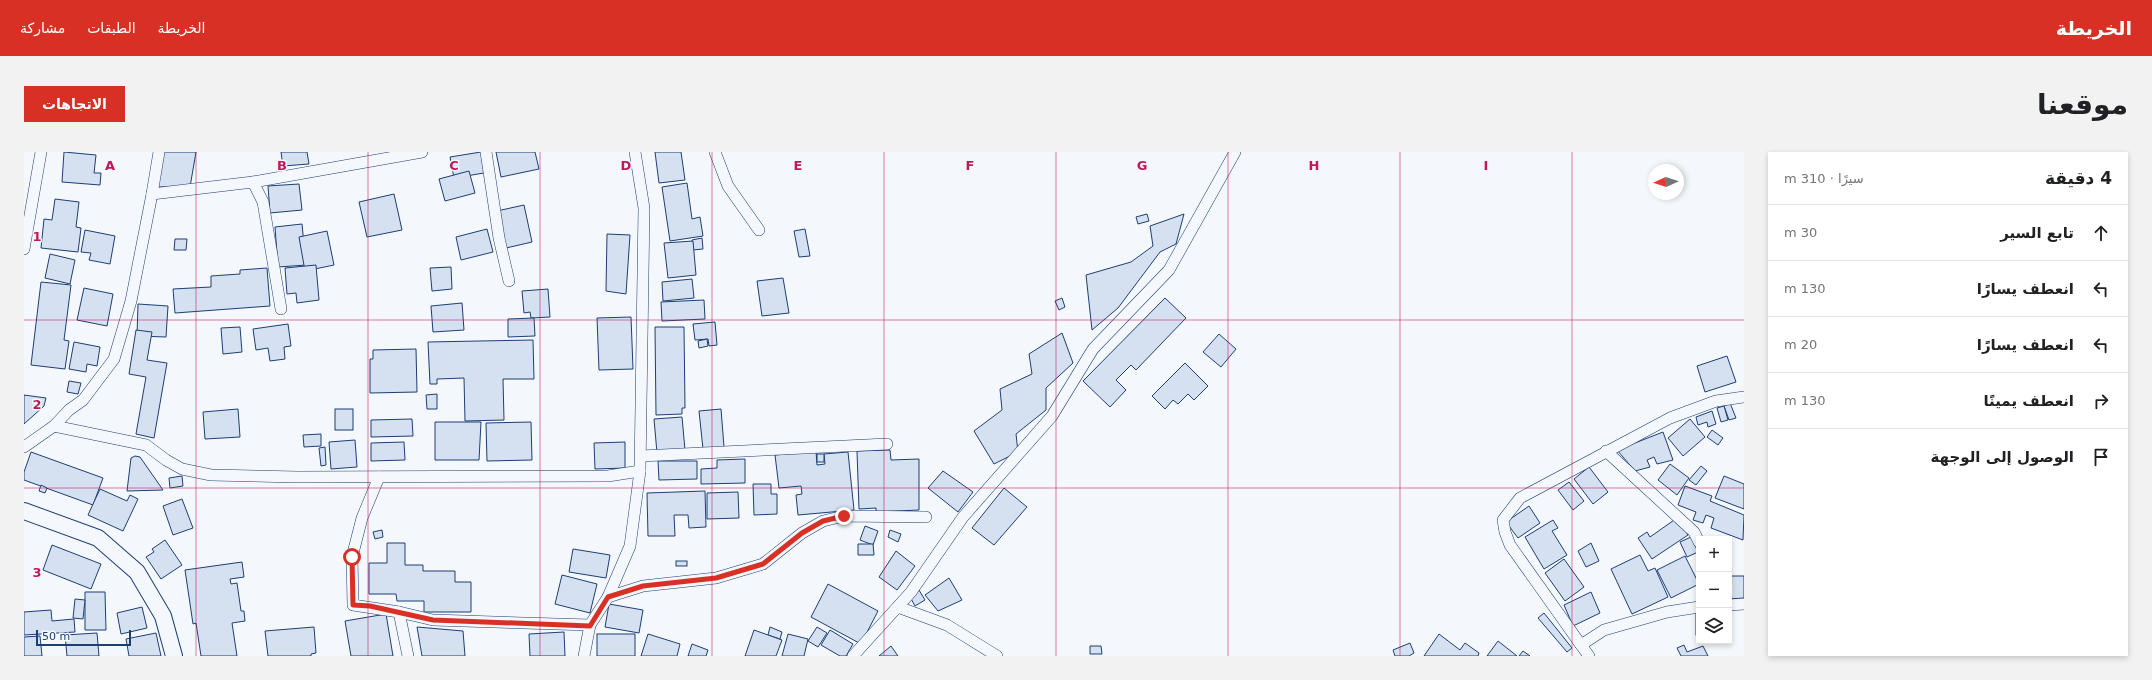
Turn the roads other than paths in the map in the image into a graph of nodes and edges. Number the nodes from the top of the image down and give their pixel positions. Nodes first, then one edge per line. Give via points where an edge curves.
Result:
1 (42, 152) edge
2 (159, 152) edge
3 (422, 152) edge
4 (486, 152) edge
5 (634, 152) edge
6 (715, 152) edge
7 (1235, 152) edge
8 (253, 182) junction
9 (152, 194) junction
10 (759, 230) dead end
11 (24, 249) edge
12 (509, 281) dead end
13 (281, 309) dead end
14 (1744, 397) edge
15 (54, 426) junction
16 (888, 444) dead end
17 (24, 447) edge
18 (1606, 451) junction
19 (641, 456) junction
20 (640, 471) junction
21 (379, 477) junction
22 (24, 511) edge
23 (926, 517) dead end
24 (1696, 536) edge
25 (608, 597) junction
26 (1744, 604) edge
27 (1732, 605) edge
28 (898, 607) junction
29 (1696, 607) edge
30 (399, 612) junction
31 (590, 626) junction
32 (1582, 645) junction
33 (174, 656) edge
34 (408, 656) edge
35 (584, 656) edge
36 (853, 656) edge
37 (997, 656) edge
38 (1589, 656) edge

1 - 11 street
2 - 9 street
3 - 8 street
4 - 12 street via 499,238
5 - 19 street via 644,208
6 - 10 street via 728,186
7 - 28 street via 1169,270 1093,349 1052,416 963,517
8 - 9 street
8 - 13 street via 263,202
9 - 15 street via 131,301 114,359 83,400
14 - 18 street via 1716,401 1670,418
15 - 17 street
15 - 21 street via 146,445 182,469 211,476
16 - 19 street
18 - 24 street
18 - 32 street via 1520,498 1503,520 1504,532 1510,544
19 - 20 street
20 - 21 street via 608,476
20 - 25 street via 630,546
21 - 30 street via 362,518 352,557 353,605
22 - 33 street via 98,538 137,572 163,616
23 - 25 street via 844,516 823,521 802,533 763,564 716,578 643,586
25 - 31 street
26 - 27 street
28 - 36 street
28 - 37 street via 947,625
29 - 32 street via 1667,612 1604,630
30 - 31 street via 433,620
30 - 34 street
31 - 35 street
32 - 38 street

